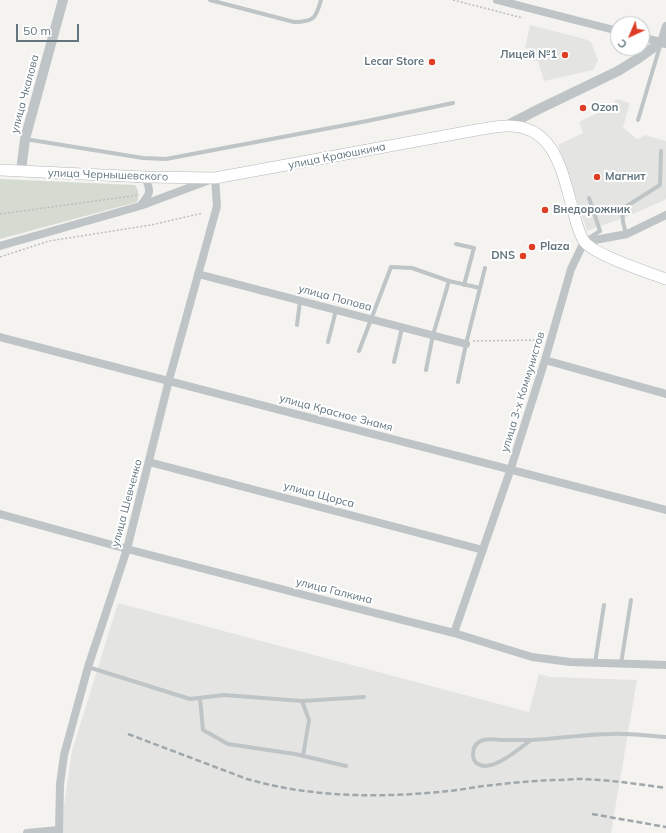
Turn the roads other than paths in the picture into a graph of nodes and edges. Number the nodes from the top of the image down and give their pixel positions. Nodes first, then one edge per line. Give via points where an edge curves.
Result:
1 (63, 0) edge
2 (210, 0) edge
3 (321, 0) edge
4 (497, 0) edge
5 (666, 26) edge
6 (610, 29) edge
7 (650, 39) edge
8 (664, 42) edge
9 (453, 103) dead end
10 (638, 120) dead end
11 (506, 126) junction
12 (25, 139) junction
13 (661, 152) dead end
14 (0, 170) edge
15 (20, 171) junction
16 (145, 177) junction
17 (216, 178) junction
18 (589, 198) dead end
19 (140, 206) junction
20 (666, 215) edge
21 (627, 234) junction
22 (584, 242) junction
23 (456, 244) dead end
24 (0, 246) edge
25 (485, 268) dead end
26 (198, 274) junction
27 (666, 279) edge
28 (449, 281) junction
29 (464, 285) junction
30 (480, 288) junction
31 (300, 300) junction
32 (336, 310) junction
33 (371, 319) junction
34 (296, 325) dead end
35 (402, 327) junction
36 (433, 335) junction
37 (0, 337) edge
38 (328, 342) dead end
39 (466, 344) junction
40 (359, 352) dead end
41 (545, 360) junction
42 (394, 362) dead end
43 (426, 370) dead end
44 (169, 380) junction
45 (458, 382) dead end
46 (666, 394) edge
47 (149, 462) junction
48 (510, 471) junction
49 (666, 510) edge
50 (0, 514) edge
51 (127, 549) junction
52 (483, 550) junction
53 (631, 600) dead end
54 (604, 605) dead end
55 (454, 632) junction
56 (595, 663) junction
57 (621, 664) junction
58 (666, 665) edge
59 (88, 667) junction
60 (364, 697) dead end
61 (200, 698) junction
62 (302, 701) junction
63 (666, 737) edge
64 (531, 740) junction
65 (303, 756) junction
66 (346, 766) dead end
67 (59, 831) edge
68 (27, 833) edge

1 - 12 street, улица Чкалова
2 - 3 lane via 294,22 306,22 313,18
4 - 6 street
5 - 8 street
7 - 8 street
8 - 10 lane
8 - 11 street, улица Краюшкина via 618,71
9 - 12 lane via 166,159 142,158
11 - 17 main road, улица Краюшкина
11 - 22 main road via 530,130 544,140 553,151 562,170
12 - 15 street, улица Чкалова
13 - 21 lane via 660,185 622,209
14 - 15 main road, улица Чернышевского
15 - 16 main road, улица Чернышевского
16 - 17 main road, улица Чернышевского
16 - 19 street via 149,194
17 - 19 street, улица Краюшкина
17 - 26 street, улица Шевченко via 217,206
18 - 22 lane via 600,232
19 - 24 street, улица Краюшкина
20 - 21 street
21 - 22 street
22 - 27 main road via 609,257
22 - 41 street, улица 3-х Коммунистов via 571,269
23 - 29 lane via 474,248
25 - 30 lane
26 - 31 street, улица Попова
26 - 44 street, улица Шевченко
28 - 29 lane
28 - 33 lane via 412,268 391,267
28 - 36 lane
29 - 30 lane
30 - 39 lane
31 - 32 street, улица Попова
31 - 34 lane
32 - 33 street, улица Попова
32 - 38 lane
33 - 35 street, улица Попова
33 - 40 lane
35 - 36 street, улица Попова
35 - 42 lane
36 - 39 street, улица Попова
36 - 43 lane
37 - 44 street, улица Красное Знамя
39 - 45 lane
41 - 46 street
41 - 48 street, улица 3-х Коммунистов
44 - 47 street, улица Шевченко
44 - 48 street, улица Красное Знамя
47 - 51 street, улица Шевченко
47 - 52 street, улица Щорса
48 - 49 street, улица Красное Знамя
48 - 52 street, улица 3-х Коммунистов
50 - 51 street, улица Галкина
51 - 55 street, улица Галкина
51 - 59 street, улица Шевченко
52 - 55 street, улица 3-х Коммунистов
53 - 57 lane
54 - 56 lane
55 - 56 street, улица Галкина via 532,656
56 - 57 street, улица Галкина
57 - 58 street, улица Галкина
59 - 61 lane via 190,699
59 - 67 street, улица Шевченко via 64,755 60,784
60 - 62 lane
61 - 62 lane via 224,695
61 - 65 lane via 203,730 228,744
62 - 65 lane via 309,720
63 - 64 lane via 611,734
64 - 64 lane via 483,740 474,748 473,758 479,765 492,765
65 - 66 lane
67 - 68 street

